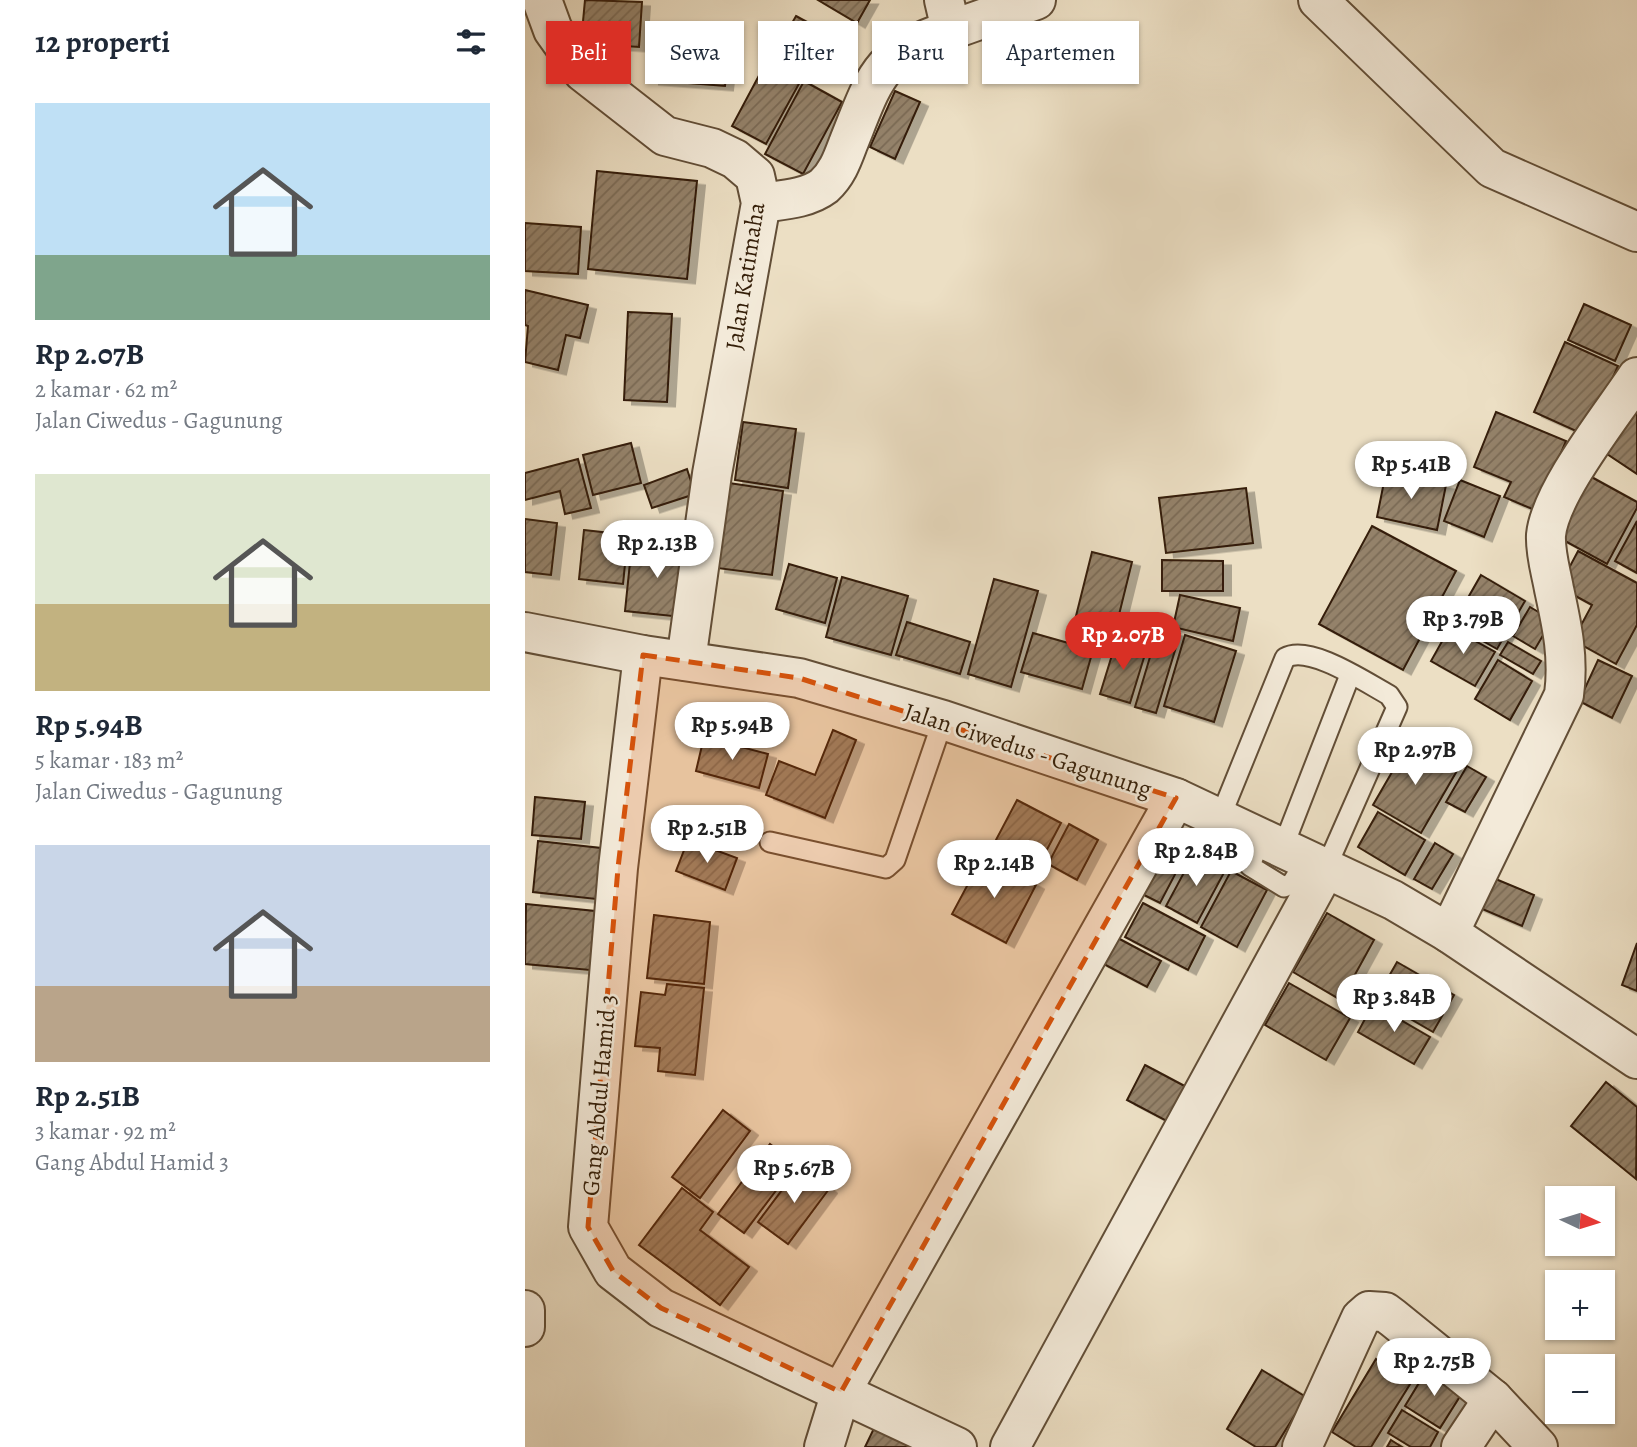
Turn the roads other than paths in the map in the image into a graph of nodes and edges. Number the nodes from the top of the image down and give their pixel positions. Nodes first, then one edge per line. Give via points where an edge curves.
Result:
1 (542, 0) edge
2 (1036, 0) edge
3 (1318, 0) edge
4 (947, 15) edge
5 (761, 203) junction
6 (1637, 232) edge
7 (1637, 377) edge
8 (525, 632) edge
9 (643, 655) junction
10 (686, 661) junction
11 (1350, 675) junction
12 (943, 720) junction
13 (1177, 798) junction
14 (1220, 818) junction
15 (770, 842) dead end
16 (1294, 853) junction
17 (1449, 933) junction
18 (1637, 1059) edge
19 (525, 1310) edge
20 (525, 1327) edge
21 (841, 1392) junction
22 (1493, 1399) junction
23 (824, 1447) edge
24 (957, 1447) edge
25 (1010, 1447) edge
26 (1302, 1447) edge
27 (1461, 1447) edge
28 (1538, 1447) edge

1 - 5 street, Jalan Katimaha via 553,30 583,72 665,136 736,159 755,176
2 - 4 street
3 - 6 street via 1492,168
4 - 5 street via 888,62 870,88 837,172 822,187 799,197
5 - 10 street, Jalan Katimaha via 712,474
7 - 17 street via 1553,511 1546,535 1568,664 1564,695
8 - 9 street, Jalan Ciwedus - Gagunung
9 - 10 street, Jalan Ciwedus - Gagunung
9 - 21 street, Gang Abdul Hamid 3 via 618,868 588,1227 613,1271 661,1308
10 - 12 street, Jalan Ciwedus - Gagunung via 799,678
11 - 14 lane via 1309,654 1285,658
11 - 16 lane
11 - 16 lane via 1389,695 1397,707
12 - 13 street, Jalan Ciwedus - Gagunung
12 - 15 lane via 895,860 886,868
13 - 14 street, Jalan Ciwedus - Gagunung
13 - 21 street
14 - 16 street, Jalan Ciwedus - Gagunung
16 - 17 street, Jalan Ciwedus - Gagunung via 1393,900
16 - 25 street
17 - 18 street, Jalan Ciwedus - Gagunung
19 - 20 street
21 - 23 street
21 - 24 street, Gang Abdul Hamid 3
22 - 26 street via 1394,1318 1369,1311 1361,1318
22 - 27 street
22 - 28 street

